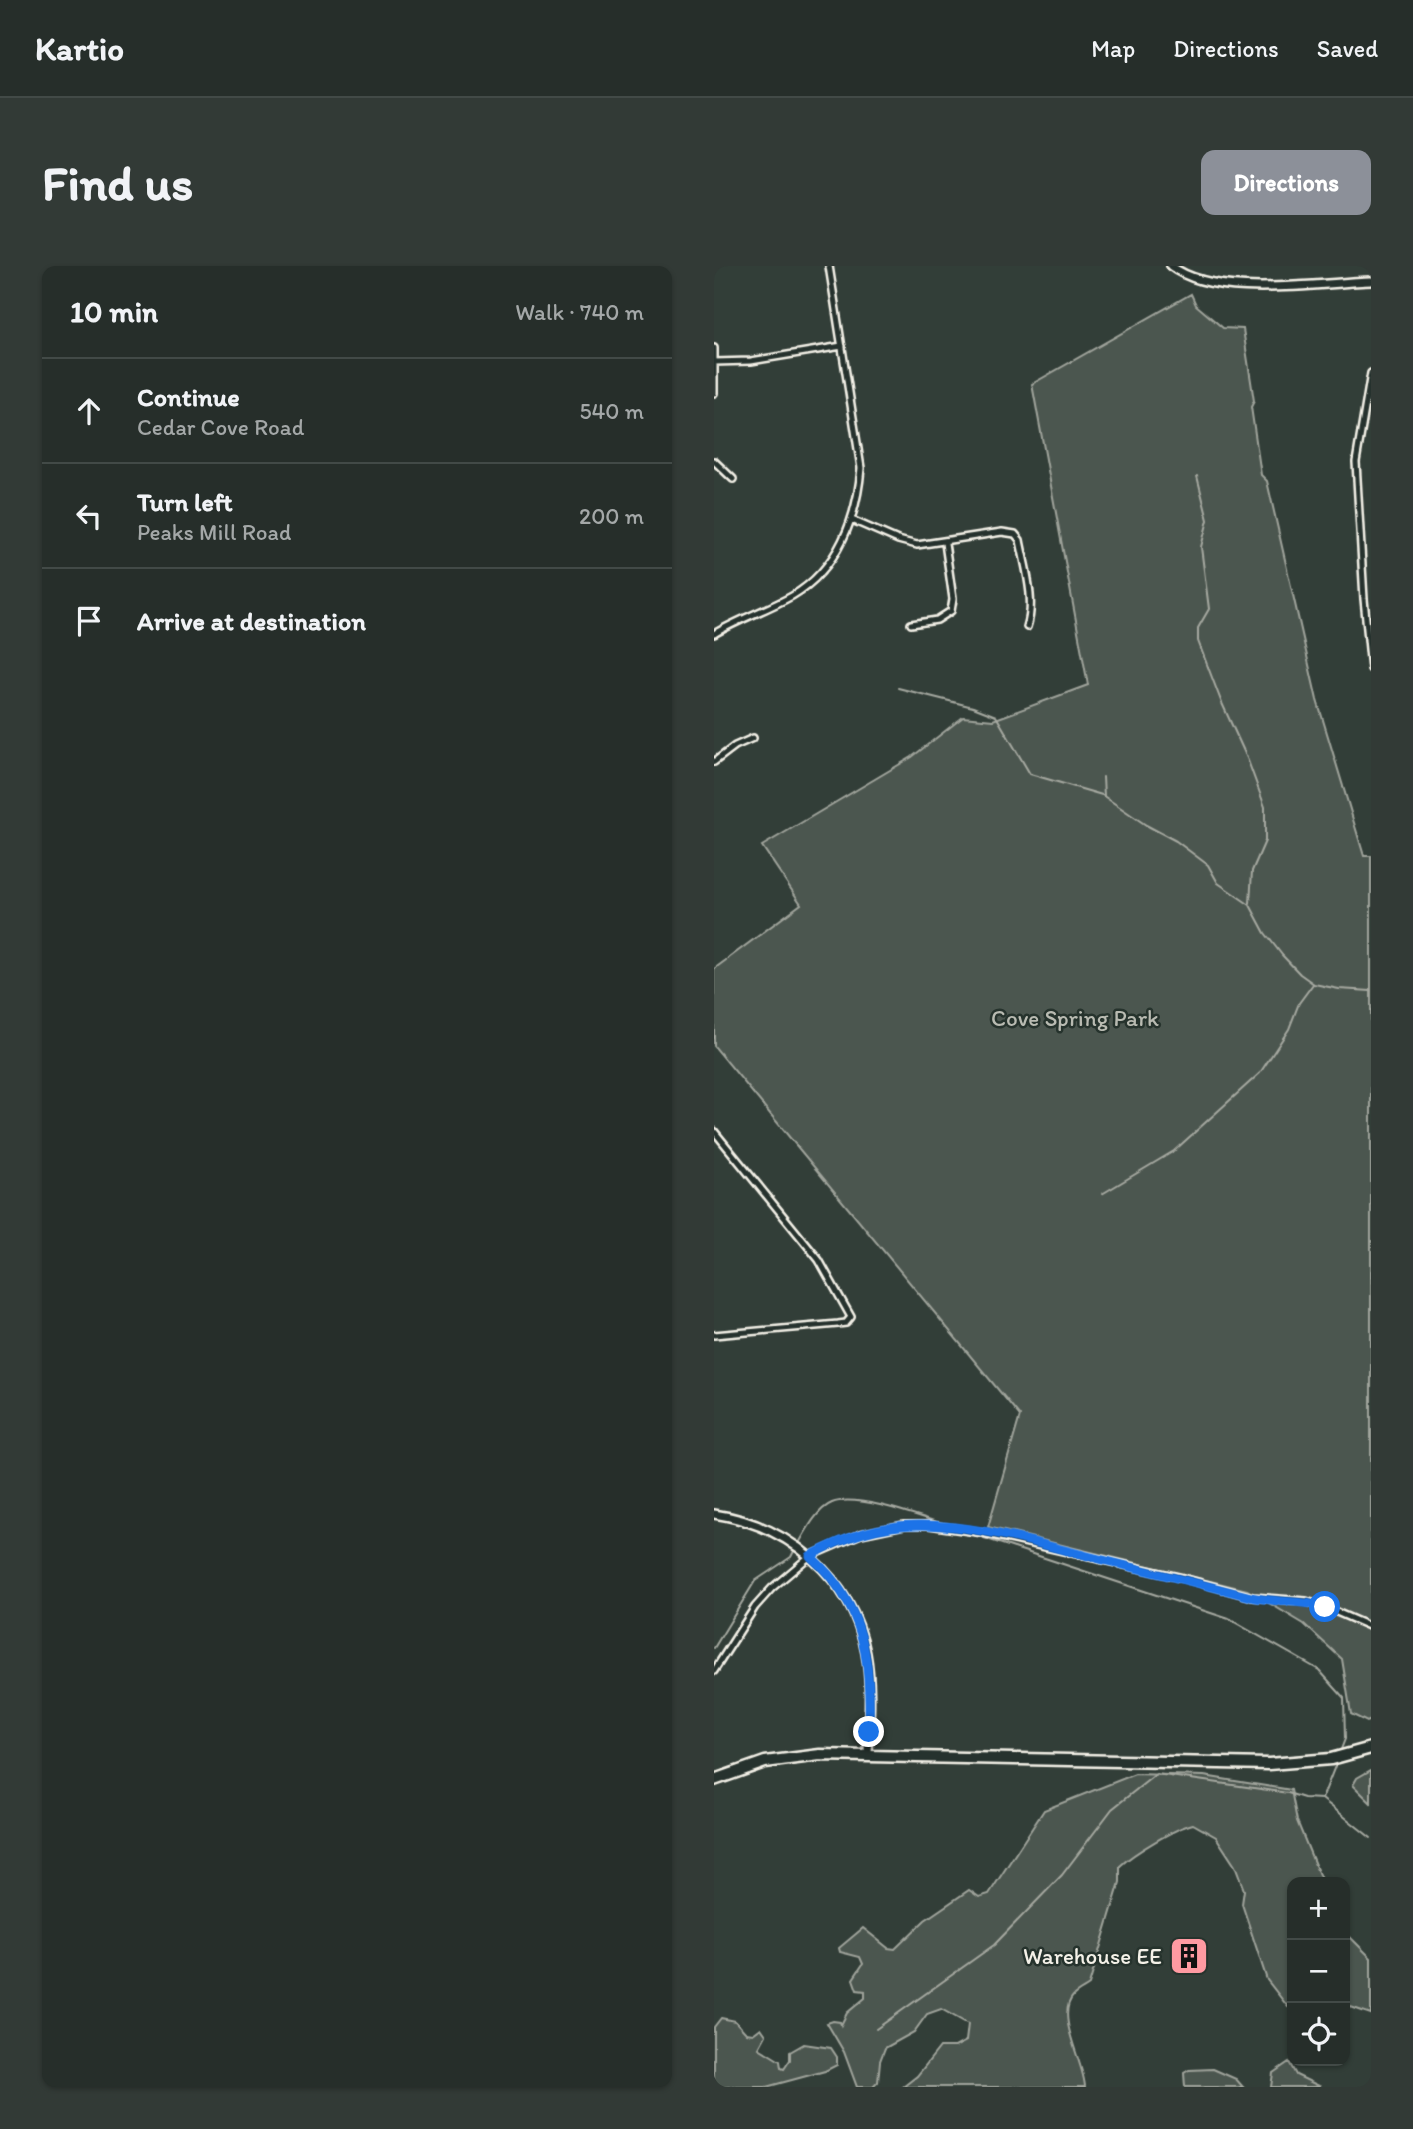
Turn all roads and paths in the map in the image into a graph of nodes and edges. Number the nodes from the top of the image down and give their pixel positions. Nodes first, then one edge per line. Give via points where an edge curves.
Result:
1 (829, 266) edge
2 (1171, 266) edge
3 (1371, 281) edge
4 (842, 346) junction
5 (714, 348) edge
6 (714, 362) edge
7 (1371, 373) edge
8 (714, 393) edge
9 (714, 461) edge
10 (733, 479) dead end
11 (852, 520) junction
12 (945, 543) junction
13 (911, 624) dead end
14 (1027, 627) dead end
15 (714, 634) edge
16 (1371, 669) edge
17 (753, 738) dead end
18 (714, 762) edge
19 (714, 1131) edge
20 (714, 1335) edge
21 (714, 1514) edge
22 (810, 1556) junction
23 (1371, 1628) edge
24 (714, 1671) edge
25 (1371, 1748) edge
26 (868, 1754) junction
27 (714, 1780) edge

1 - 4 street
2 - 3 street via 1191,278 1223,286
4 - 6 street
4 - 11 street via 861,468
5 - 6 street
6 - 8 street
7 - 16 street via 1356,462
9 - 10 street
11 - 12 street via 912,544
11 - 15 street via 832,558 808,584
12 - 13 street via 951,611 942,618
12 - 14 street via 1002,532 1017,535 1030,602
17 - 18 street
19 - 20 street via 819,1260 851,1317 838,1325
21 - 22 street via 771,1531
22 - 23 street via 882,1529 942,1526 1042,1545 1253,1597 1306,1601
22 - 24 street via 755,1607
22 - 26 street via 839,1588 862,1634 869,1680
25 - 26 highway via 1331,1759 1279,1764
26 - 27 highway via 781,1759

